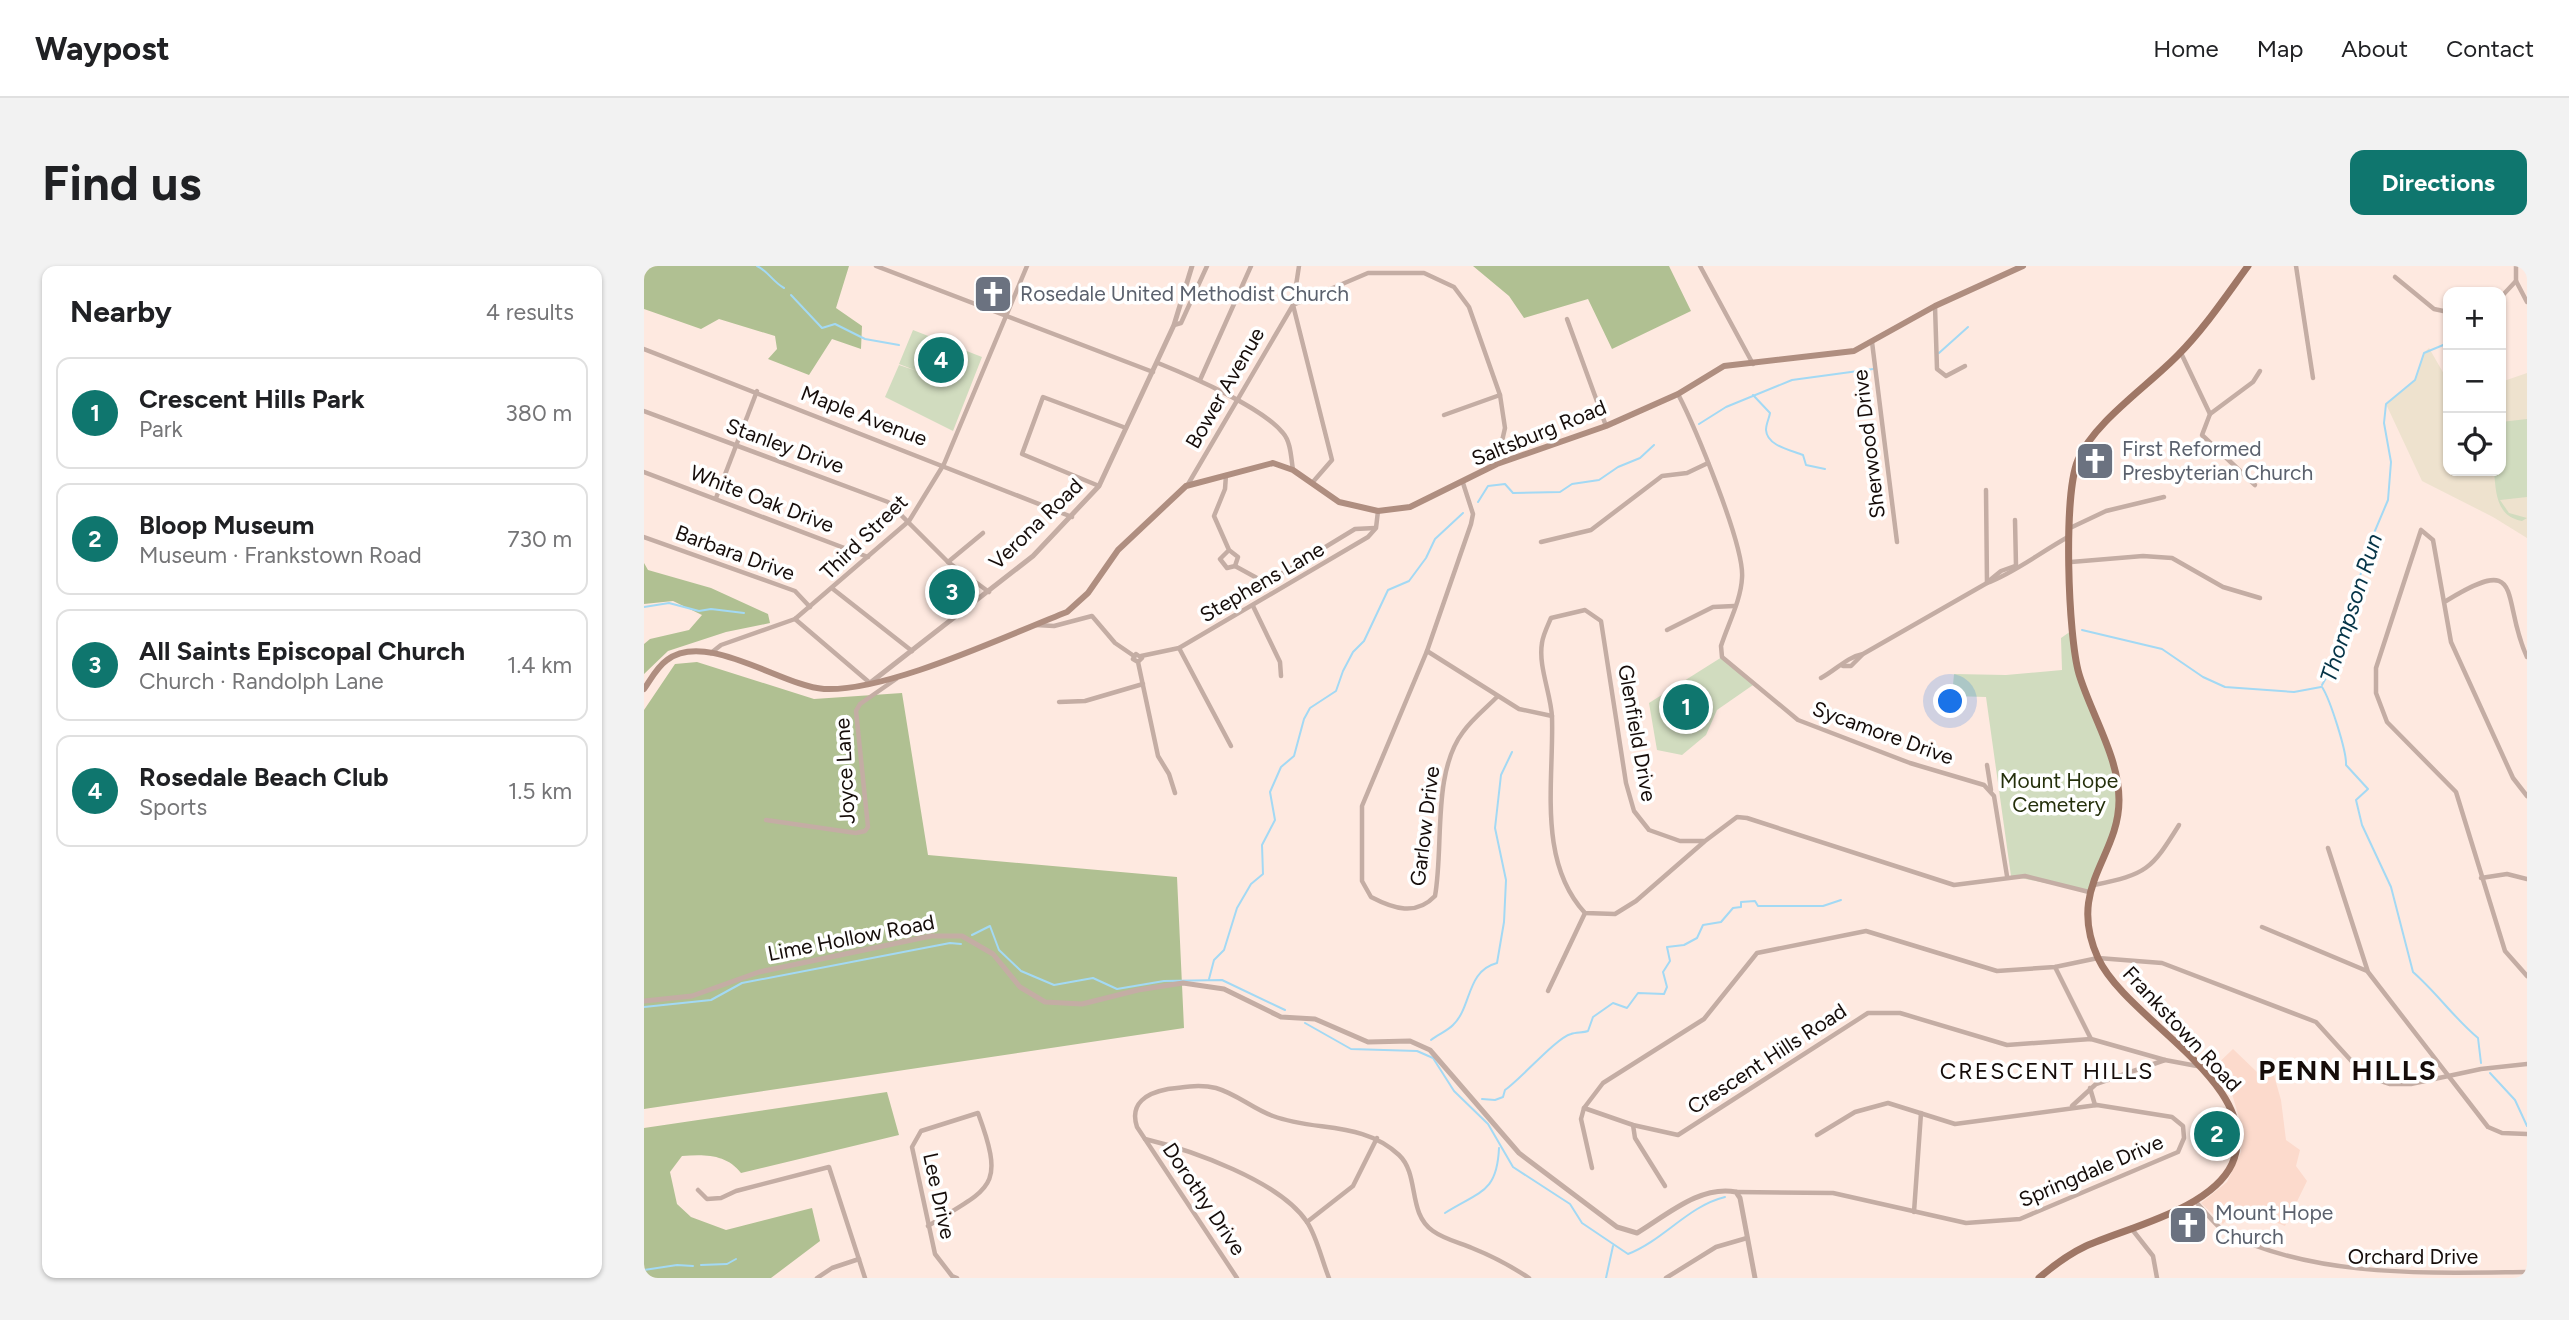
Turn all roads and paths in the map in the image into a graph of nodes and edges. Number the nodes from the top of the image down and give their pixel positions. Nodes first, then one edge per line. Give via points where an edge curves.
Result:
1 (876, 266) edge
2 (1027, 266) edge
3 (1192, 266) edge
4 (1207, 266) edge
5 (1251, 266) edge
6 (1299, 266) edge
7 (1367, 266) edge
8 (1700, 266) edge
9 (2023, 266) edge
10 (2248, 266) edge
11 (2296, 266) edge
12 (2516, 266) edge
13 (1368, 273) junction
14 (2395, 277) dead end
15 (2516, 281) junction
16 (2506, 292) edge
17 (2527, 302) edge
18 (1293, 305) junction
19 (1935, 306) junction
20 (2443, 311) edge
21 (1006, 315) junction
22 (1567, 319) dead end
23 (1174, 325) junction
24 (1872, 342) junction
25 (644, 349) edge
26 (2180, 353) junction
27 (1158, 363) junction
28 (1754, 365) junction
29 (1965, 366) dead end
30 (2260, 371) dead end
31 (1154, 372) junction
32 (2313, 379) dead end
33 (1200, 380) junction
34 (757, 391) junction
35 (1678, 394) junction
36 (1500, 395) junction
37 (1236, 400) junction
38 (644, 411) edge
39 (2210, 414) junction
40 (1444, 415) dead end
41 (1606, 426) junction
42 (1128, 428) junction
43 (736, 445) junction
44 (1707, 463) junction
45 (944, 464) junction
46 (1497, 464) junction
47 (1293, 470) junction
48 (644, 471) edge
49 (1226, 475) junction
50 (1463, 483) junction
51 (1311, 484) junction
52 (2255, 485) dead end
53 (1099, 486) junction
54 (1186, 486) junction
55 (1986, 490) dead end
56 (2164, 497) dead end
57 (716, 498) junction
58 (1378, 511) junction
59 (1072, 517) junction
60 (2015, 520) dead end
61 (909, 521) junction
62 (1376, 527) junction
63 (2070, 532) junction
64 (983, 533) dead end
65 (644, 537) edge
66 (1541, 542) dead end
67 (1897, 542) dead end
68 (1229, 550) junction
69 (868, 557) junction
70 (948, 562) junction
71 (2071, 562) junction
72 (1235, 566) junction
73 (2016, 566) junction
74 (1987, 583) junction
75 (833, 589) junction
76 (989, 593) junction
77 (2260, 598) dead end
78 (2446, 601) junction
79 (1253, 606) junction
80 (1734, 606) junction
81 (810, 607) junction
82 (795, 619) junction
83 (1035, 624) junction
84 (1667, 630) dead end
85 (1179, 648) junction
86 (1427, 650) junction
87 (912, 652) junction
88 (710, 653) junction
89 (1134, 656) junction
90 (1141, 656) junction
91 (2527, 657) edge
92 (1138, 662) junction
93 (903, 674) junction
94 (1281, 676) dead end
95 (1821, 678) dead end
96 (870, 683) junction
97 (1143, 684) junction
98 (644, 689) edge
99 (1497, 696) junction
100 (1059, 702) dead end
101 (1552, 716) junction
102 (1231, 746) dead end
103 (1987, 765) dead end
104 (1991, 791) junction
105 (1175, 793) dead end
106 (2527, 796) edge
107 (766, 820) dead end
108 (2179, 825) dead end
109 (1705, 841) junction
110 (2328, 848) dead end
111 (2007, 876) junction
112 (2481, 878) junction
113 (2527, 879) edge
114 (2090, 888) junction
115 (1585, 913) junction
116 (2262, 927) dead end
117 (2098, 958) junction
118 (2055, 967) junction
119 (2368, 972) junction
120 (2527, 976) edge
121 (1548, 991) dead end
122 (644, 1001) edge
123 (2091, 1039) junction
124 (2165, 1060) junction
125 (2527, 1064) edge
126 (2197, 1066) junction
127 (2450, 1076) junction
128 (2090, 1088) junction
129 (2095, 1105) junction
130 (2071, 1107) junction
131 (1584, 1108) junction
132 (1921, 1113) junction
133 (1633, 1125) junction
134 (2527, 1134) edge
135 (1818, 1135) dead end
136 (1377, 1138) junction
137 (1144, 1139) junction
138 (1592, 1168) dead end
139 (1665, 1186) dead end
140 (698, 1191) dead end
141 (1736, 1192) junction
142 (2195, 1201) junction
143 (1914, 1212) junction
144 (1307, 1222) junction
145 (928, 1226) junction
146 (2131, 1228) junction
147 (1746, 1238) junction
148 (859, 1259) junction
149 (2306, 1268) dead end
150 (2318, 1270) dead end
151 (2527, 1272) edge
152 (817, 1278) edge
153 (865, 1278) edge
154 (957, 1278) edge
155 (1237, 1278) edge
156 (1329, 1278) edge
157 (1529, 1278) edge
158 (1666, 1278) edge
159 (1755, 1278) edge
160 (2039, 1278) edge
161 (2157, 1278) edge

1 - 21 street
2 - 21 street, Third Street
3 - 23 street, Verona Road
4 - 23 street via 1181,323
5 - 33 street
6 - 18 street
7 - 13 street
8 - 28 street
9 - 19 main road, Saltsburg Road
10 - 26 main road, Frankstown Road
11 - 32 street
12 - 15 street
13 - 18 street
13 - 36 street via 1424,273 1454,287 1469,307
14 - 20 street via 2434,309
15 - 16 street
15 - 17 street
18 - 37 street, Bower Avenue
18 - 51 street via 1332,460
19 - 24 main road, Saltsburg Road
19 - 29 street via 1937,369 1946,376
21 - 31 street
21 - 45 street, Third Street
22 - 41 street
23 - 27 street, Verona Road
24 - 28 main road, Saltsburg Road via 1837,355
24 - 67 street, Sherwood Drive
25 - 34 street, Maple Avenue
26 - 39 street
26 - 63 main road, Frankstown Road via 2082,452 2071,486
27 - 31 street, Verona Road
27 - 33 street
28 - 35 main road, Saltsburg Road via 1718,369
30 - 39 street via 2253,382
31 - 42 street, Verona Road
33 - 37 street
34 - 43 street
34 - 45 street, Maple Avenue
35 - 41 main road, Saltsburg Road
35 - 44 street, Sycamore Drive
36 - 40 street
36 - 46 street via 1505,428
37 - 47 street via 1285,434
37 - 54 street, Bower Avenue
38 - 43 street, Stanley Drive
39 - 52 street via 2202,435
41 - 46 main road, Saltsburg Road
42 - 53 street, Verona Road
42 - 53 street via 1043,397 1022,454
43 - 57 street
43 - 61 street, Stanley Drive via 872,495
44 - 66 street via 1687,473 1662,476 1591,530
44 - 80 street, Sycamore Drive via 1738,551 1742,578
45 - 59 street, Maple Avenue
45 - 61 street, Third Street
46 - 50 main road, Saltsburg Road
47 - 49 main road via 1273,463
47 - 51 main road, Saltsburg Road
48 - 57 street, White Oak Drive
49 - 54 main road
49 - 68 street via 1214,516
50 - 58 main road, Saltsburg Road via 1410,507
50 - 86 street via 1473,519
51 - 58 main road, Saltsburg Road via 1339,502
53 - 59 street, Verona Road
54 - 83 main road via 1118,550 1088,593 1067,612
55 - 74 street
56 - 63 street via 2106,511
57 - 69 street, White Oak Drive
58 - 62 street
59 - 76 street, Verona Road
60 - 73 street
61 - 69 street, Third Street
61 - 70 street, Stanley Drive
62 - 72 street via 1355,529 1266,583
62 - 79 street, Stephens Lane via 1368,537
63 - 71 main road, Frankstown Road
63 - 73 street
64 - 70 street
65 - 81 street, Barbara Drive via 795,591
68 - 72 street via 1238,557
68 - 72 street via 1221,554 1220,562 1227,568
69 - 75 street, Third Street
70 - 76 street, Stanley Drive
71 - 77 street via 2172,558 2223,587
71 - 114 main road, Frankstown Road via 2071,627 2078,671 2115,775 2119,800 2117,820
73 - 74 street
74 - 95 street via 1863,654 1856,663
75 - 81 street, Third Street
75 - 87 street
76 - 87 street, Verona Road
78 - 91 street via 2482,580 2507,583
78 - 106 street via 2451,642 2512,778
78 - 112 street via 2433,540 2421,530 2376,668 2376,693 2387,722 2456,792
79 - 85 street, Stephens Lane
79 - 94 street via 1280,662
80 - 84 street via 1713,607
80 - 104 street, Sycamore Drive via 1722,657 1798,720
81 - 82 street, Third Street
82 - 88 street, Third Street
82 - 96 street
83 - 89 street via 1054,626 1092,616 1115,643
83 - 93 main road
85 - 90 street, Stephens Lane
85 - 102 street
86 - 99 street
86 - 99 street, Garlow Drive via 1362,806 1362,881 1371,897 1413,910 1435,895 1444,776 1463,731
87 - 96 street, Verona Road
88 - 96 main road via 815,688
88 - 98 main road via 670,658
89 - 90 street, Stephens Lane
89 - 92 street
90 - 92 street
92 - 97 street
93 - 96 main road
93 - 107 street, Joyce Lane via 856,711 865,831
97 - 100 street via 1084,701
97 - 105 street via 1158,757
99 - 101 street via 1519,709
101 - 109 street, Glenfield Drive via 1541,643 1551,618 1585,610 1601,621 1634,811 1649,830 1680,841
101 - 115 street via 1549,815 1562,872 1572,899
103 - 104 street
104 - 111 street
108 - 114 street via 2150,867
109 - 111 street via 1737,817 1747,818 1954,885
109 - 115 street via 1615,914
110 - 119 street
111 - 114 street
112 - 113 street via 2507,874
112 - 120 street via 2505,951
114 - 117 main road, Frankstown Road via 2090,924
115 - 121 street
116 - 119 street
117 - 118 street
117 - 126 main road, Frankstown Road via 2113,980
117 - 127 street via 2162,963 2316,1022 2370,1077 2390,1084
118 - 123 street
118 - 131 street via 1997,971 1866,931 1757,953 1704,1019 1604,1083
119 - 127 street
122 - 141 street, Lime Hollow Road via 692,996 759,972 918,939 962,936 993,954 1020,987 1045,1002 1082,1004 1183,983 1224,989 1281,1017 1315,1019 1368,1042 1410,1041 1430,1050 1520,1153 1617,1227 1637,1233 1708,1192
123 - 124 street, Crescent Hills Road
123 - 133 street, Crescent Hills Road via 2007,1045 1900,1013 1868,1013 1678,1135
124 - 126 street, Crescent Hills Road
124 - 128 street
125 - 127 street
126 - 142 main road, Frankstown Road via 2225,1095 2237,1132 2235,1155 2227,1173
127 - 134 street via 2488,1127
128 - 129 street
128 - 130 street
129 - 130 street, Springdale Drive
129 - 143 street, Springdale Drive via 2172,1117 2183,1126 2178,1152 2020,1219 1966,1223
130 - 132 street, Springdale Drive via 1955,1124
131 - 133 street, Crescent Hills Road
131 - 138 street via 1582,1135
132 - 135 street, Springdale Drive via 1888,1102 1855,1112
132 - 143 street
133 - 139 street via 1635,1138
136 - 137 street via 1274,1116 1230,1093 1202,1086 1151,1092 1138,1103 1134,1119
136 - 144 street via 1353,1186
136 - 157 street via 1401,1157 1418,1213 1433,1231
137 - 144 street via 1214,1160 1283,1199
137 - 155 street, Dorothy Drive
140 - 148 street via 707,1199 721,1198 829,1167
141 - 143 street, Springdale Drive via 1833,1193
141 - 147 street
142 - 146 main road, Frankstown Road
142 - 149 street via 2223,1230 2258,1251
144 - 156 street
145 - 145 street, Lee Drive via 912,1147 921,1130 978,1112 993,1166 983,1192
145 - 154 street, Lee Drive via 935,1254
146 - 160 main road, Frankstown Road via 2074,1252
146 - 161 street via 2153,1256
147 - 158 street via 1716,1247
147 - 159 street
148 - 152 street
148 - 153 street
150 - 151 street, Orchard Drive

